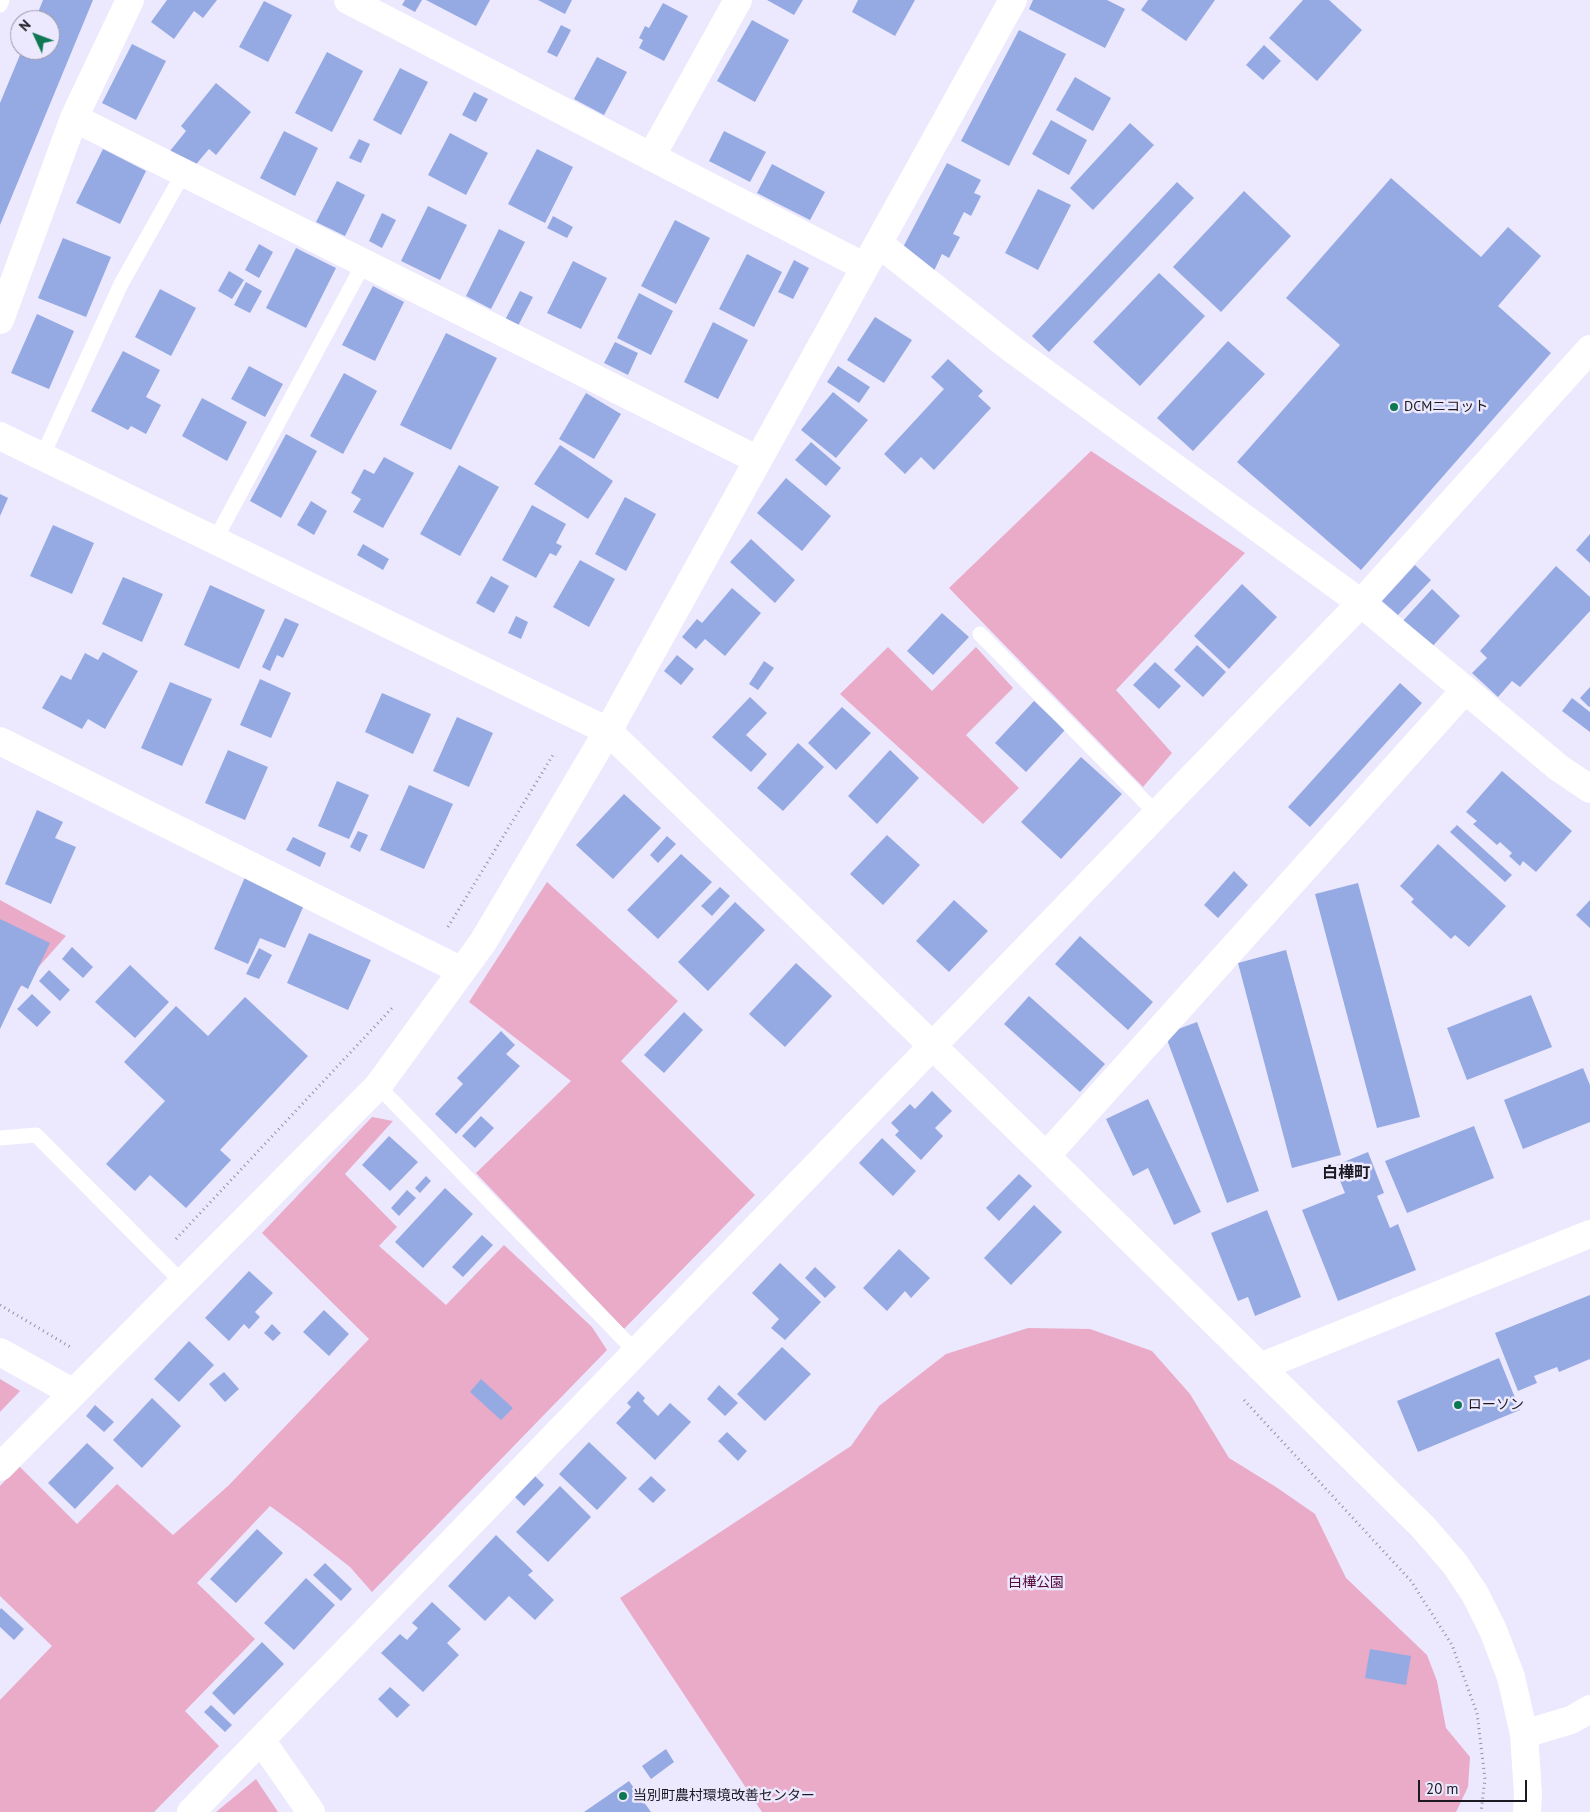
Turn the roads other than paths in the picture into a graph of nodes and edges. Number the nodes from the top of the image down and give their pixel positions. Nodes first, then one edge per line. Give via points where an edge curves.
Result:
1 (2, 0) edge
2 (130, 0) edge
3 (348, 0) edge
4 (738, 0) edge
5 (1013, 0) edge
6 (0, 5) edge
7 (74, 118) junction
8 (651, 157) junction
9 (184, 172) junction
10 (878, 243) junction
11 (364, 263) junction
12 (865, 267) junction
13 (0, 320) edge
14 (1590, 350) edge
15 (0, 436) edge
16 (42, 457) junction
17 (758, 460) junction
18 (214, 540) junction
19 (1361, 603) junction
20 (980, 634) dead end
21 (1465, 690) junction
22 (608, 731) junction
23 (0, 741) edge
24 (1590, 789) edge
25 (1156, 814) junction
26 (462, 971) junction
27 (932, 1045) junction
28 (378, 1086) junction
29 (0, 1138) edge
30 (1046, 1156) junction
31 (1590, 1234) edge
32 (182, 1282) junction
33 (0, 1352) edge
34 (636, 1352) junction
35 (1260, 1367) junction
36 (72, 1392) junction
37 (0, 1467) edge
38 (1590, 1709) edge
39 (1524, 1734) junction
40 (261, 1740) junction
41 (191, 1812) edge
42 (311, 1812) edge
43 (1527, 1812) edge

1 - 6 lane
2 - 7 street
3 - 8 street
4 - 8 street
5 - 10 street
7 - 9 street
7 - 13 street
8 - 12 street
9 - 11 street
9 - 16 lane via 121,284
10 - 12 street
10 - 19 street via 1012,349
11 - 17 street
11 - 18 lane
12 - 17 street
14 - 19 street
15 - 16 street
16 - 18 street
17 - 22 street
18 - 22 street
19 - 21 street
19 - 25 street
20 - 25 lane
21 - 24 street via 1559,768
21 - 30 street
22 - 26 street via 483,942
22 - 27 street
23 - 26 street
25 - 27 street
26 - 28 street
27 - 30 street
27 - 34 street
28 - 32 street
28 - 34 lane
29 - 32 lane via 36,1135
30 - 35 street
31 - 35 street
32 - 36 street
33 - 36 street
34 - 40 street
35 - 39 street via 1422,1527 1455,1564 1493,1630 1511,1677
36 - 37 street
38 - 39 street via 1571,1720
39 - 43 street
40 - 41 street
40 - 42 street

